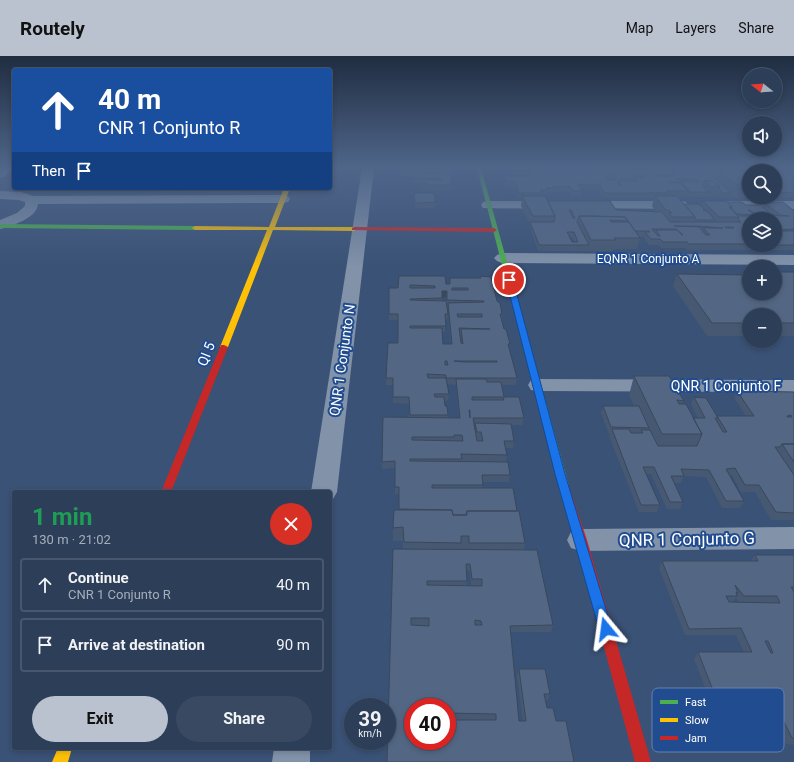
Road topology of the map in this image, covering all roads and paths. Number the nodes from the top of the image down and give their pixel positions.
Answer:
1 (31, 200) edge
2 (282, 201) edge
3 (363, 201) edge
4 (487, 201) edge
5 (488, 205) junction
6 (794, 205) edge
7 (0, 225) edge
8 (272, 228) junction
9 (359, 229) junction
10 (494, 230) junction
11 (502, 258) junction
12 (794, 260) edge
13 (538, 385) junction
14 (794, 386) edge
15 (167, 490) edge
16 (324, 490) edge
17 (794, 538) edge
18 (581, 540) junction
19 (64, 750) edge
20 (292, 750) edge
21 (60, 762) edge
22 (291, 762) edge
23 (643, 762) edge

1 - 7 street
2 - 8 street, QI 5
3 - 9 street, QNR 1 Conjunto N
4 - 5 street
5 - 6 street
5 - 10 street
7 - 8 street
8 - 9 street
8 - 15 street, QI 5
9 - 10 street
9 - 16 street, QNR 1 Conjunto N
10 - 11 street
11 - 12 street, EQNR 1 Conjunto A
11 - 13 street
13 - 14 street, QNR 1 Conjunto F
13 - 18 street
17 - 18 street, QNR 1 Conjunto G
18 - 23 street
19 - 21 street
20 - 22 street

